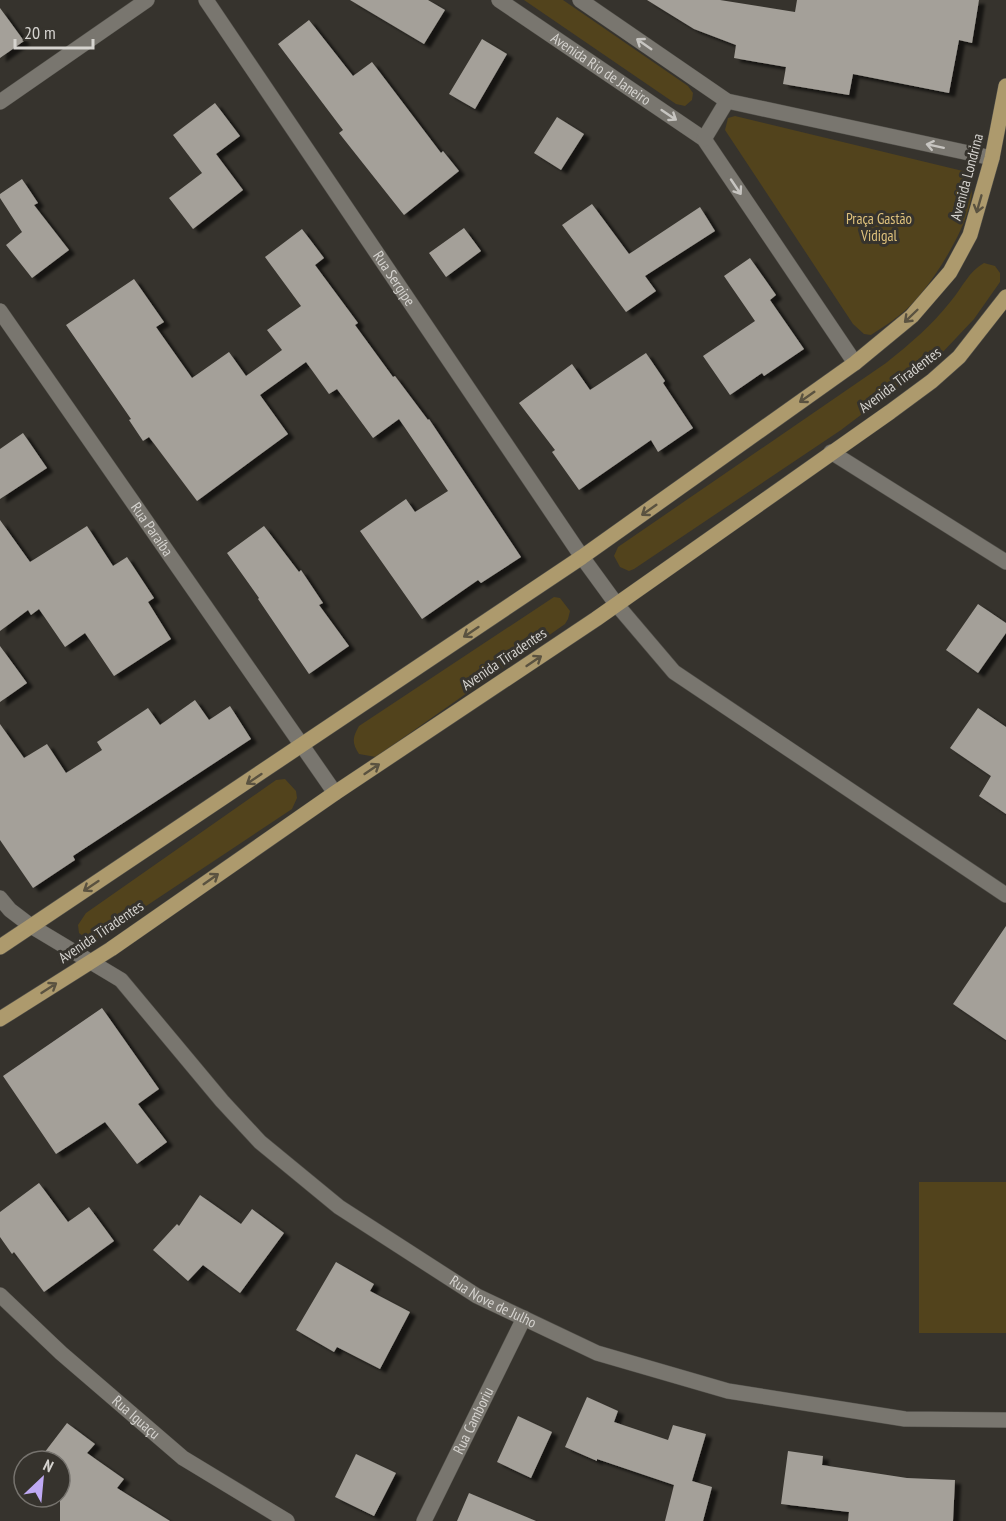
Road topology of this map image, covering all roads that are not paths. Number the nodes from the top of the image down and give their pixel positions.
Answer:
1 (147, 0) edge
2 (207, 0) edge
3 (499, 0) edge
4 (580, 0) edge
5 (1006, 86) edge
6 (727, 101) junction
7 (0, 102) edge
8 (704, 139) junction
9 (999, 160) edge
10 (1005, 299) edge
11 (0, 311) edge
12 (855, 363) junction
13 (831, 452) junction
14 (582, 557) junction
15 (1006, 562) edge
16 (617, 605) junction
17 (302, 746) junction
18 (335, 793) junction
19 (1006, 895) edge
20 (0, 898) edge
21 (31, 926) junction
22 (0, 947) edge
23 (92, 960) junction
24 (0, 1019) edge
25 (0, 1295) edge
26 (524, 1318) junction
27 (1006, 1420) edge
28 (287, 1521) edge
29 (424, 1521) edge

1 - 7 street
2 - 14 street, Rua Sergipe
3 -> 8 street, Avenida Rio de Janeiro
6 -> 4 street
5 - 9 main road, Avenida Londrina
6 - 8 street
9 -> 6 street
8 -> 12 street
9 -> 12 main road, Avenida Londrina
10 - 13 main road, Avenida Tiradentes
11 - 17 street, Rua Paraíba
12 -> 14 main road
13 - 15 street
13 - 16 main road, Avenida Tiradentes
14 - 16 street, Rua Sergipe
14 -> 17 main road
18 -> 16 main road, Avenida Tiradentes
16 - 19 street, Rua Sergipe
17 - 18 street, Rua Paraíba
17 -> 21 main road
23 -> 18 main road, Avenida Tiradentes
20 - 21 street, Rua Nove de Julho
21 - 22 main road
21 - 23 street, Rua Nove de Julho
24 -> 23 main road, Avenida Tiradentes
23 - 26 street, Rua Nove de Julho
25 - 28 street, Rua Iguaçu
26 - 27 street, Rua Nove de Julho
26 - 29 street, Rua Camboriu

